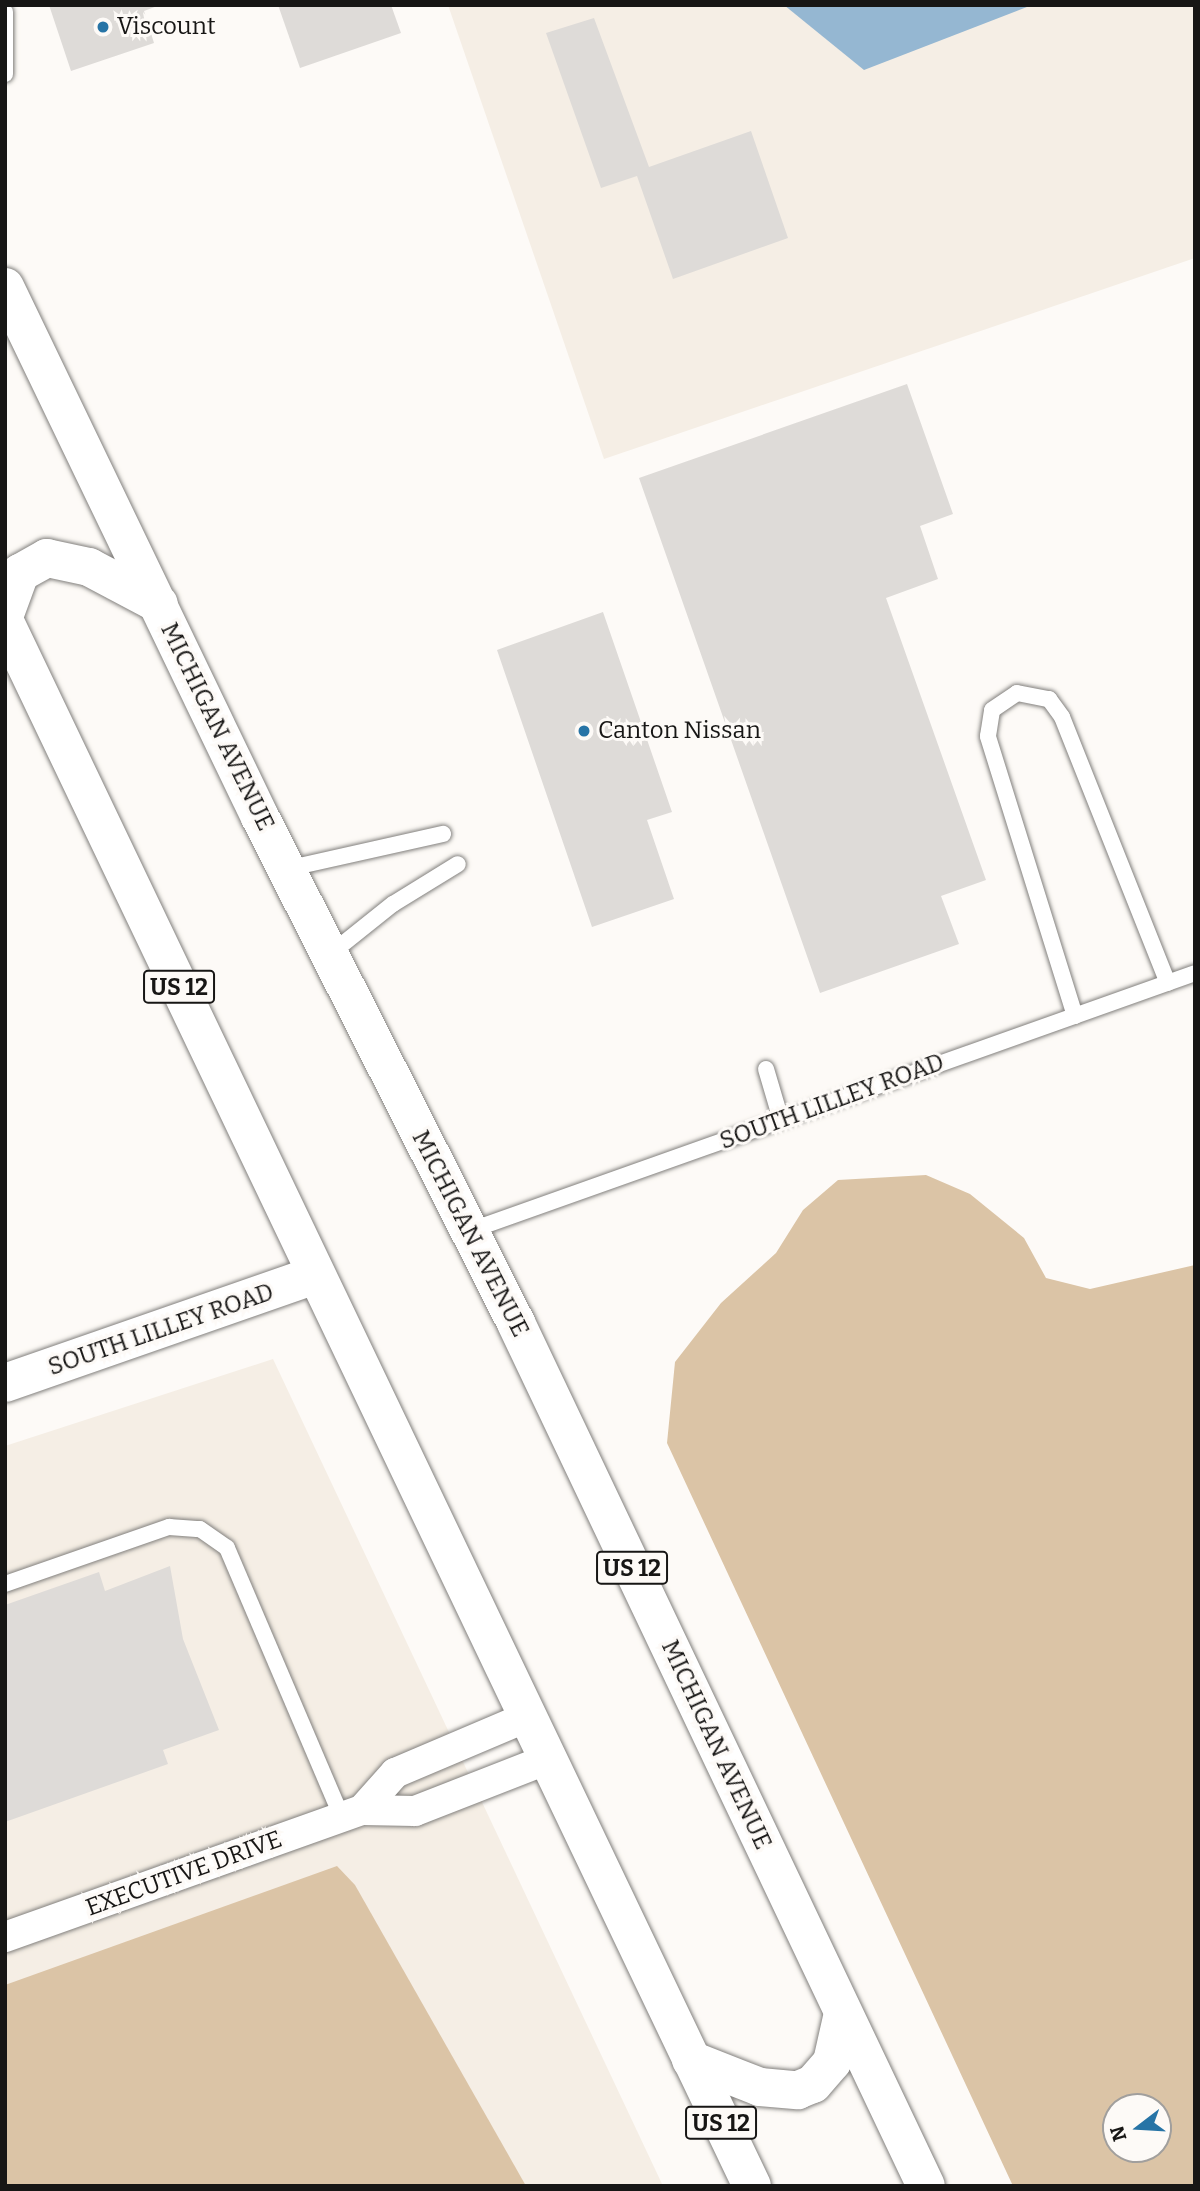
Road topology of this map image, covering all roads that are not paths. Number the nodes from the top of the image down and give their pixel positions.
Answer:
1 (5, 12) edge
2 (5, 74) edge
3 (5, 287) edge
4 (159, 604) junction
5 (5, 614) edge
6 (5, 622) edge
7 (443, 834) dead end
8 (457, 864) dead end
9 (286, 869) junction
10 (330, 955) junction
11 (1195, 973) edge
12 (1168, 983) junction
13 (1075, 1016) junction
14 (766, 1069) dead end
15 (781, 1120) junction
16 (469, 1231) junction
17 (315, 1275) junction
18 (5, 1383) edge
19 (5, 1584) edge
20 (527, 1717) junction
21 (546, 1760) junction
22 (352, 1814) junction
23 (5, 1937) edge
24 (843, 2014) junction
25 (691, 2060) junction
26 (752, 2186) edge
27 (926, 2186) edge

1 - 2 lane
3 - 4 main road, MICHIGAN AVENUE / US 12
4 - 5 main road
4 - 9 main road, MICHIGAN AVENUE / US 12
6 - 17 main road, US 12
7 - 9 lane
8 - 10 lane
9 - 10 main road, MICHIGAN AVENUE / US 12
10 - 16 main road, MICHIGAN AVENUE / US 12
11 - 12 lane, SOUTH LILLEY ROAD
12 - 13 lane, SOUTH LILLEY ROAD
12 - 13 lane
13 - 15 lane, SOUTH LILLEY ROAD
14 - 15 lane
15 - 16 lane, SOUTH LILLEY ROAD
16 - 24 main road, MICHIGAN AVENUE / US 12
17 - 18 main road, SOUTH LILLEY ROAD
17 - 20 main road, US 12
19 - 22 lane
20 - 21 main road, US 12
20 - 22 street, EXECUTIVE DRIVE
21 - 22 street, EXECUTIVE DRIVE
21 - 25 main road, US 12
22 - 23 street, EXECUTIVE DRIVE
24 - 25 main road
24 - 27 main road, MICHIGAN AVENUE / US 12
25 - 26 main road, US 12

